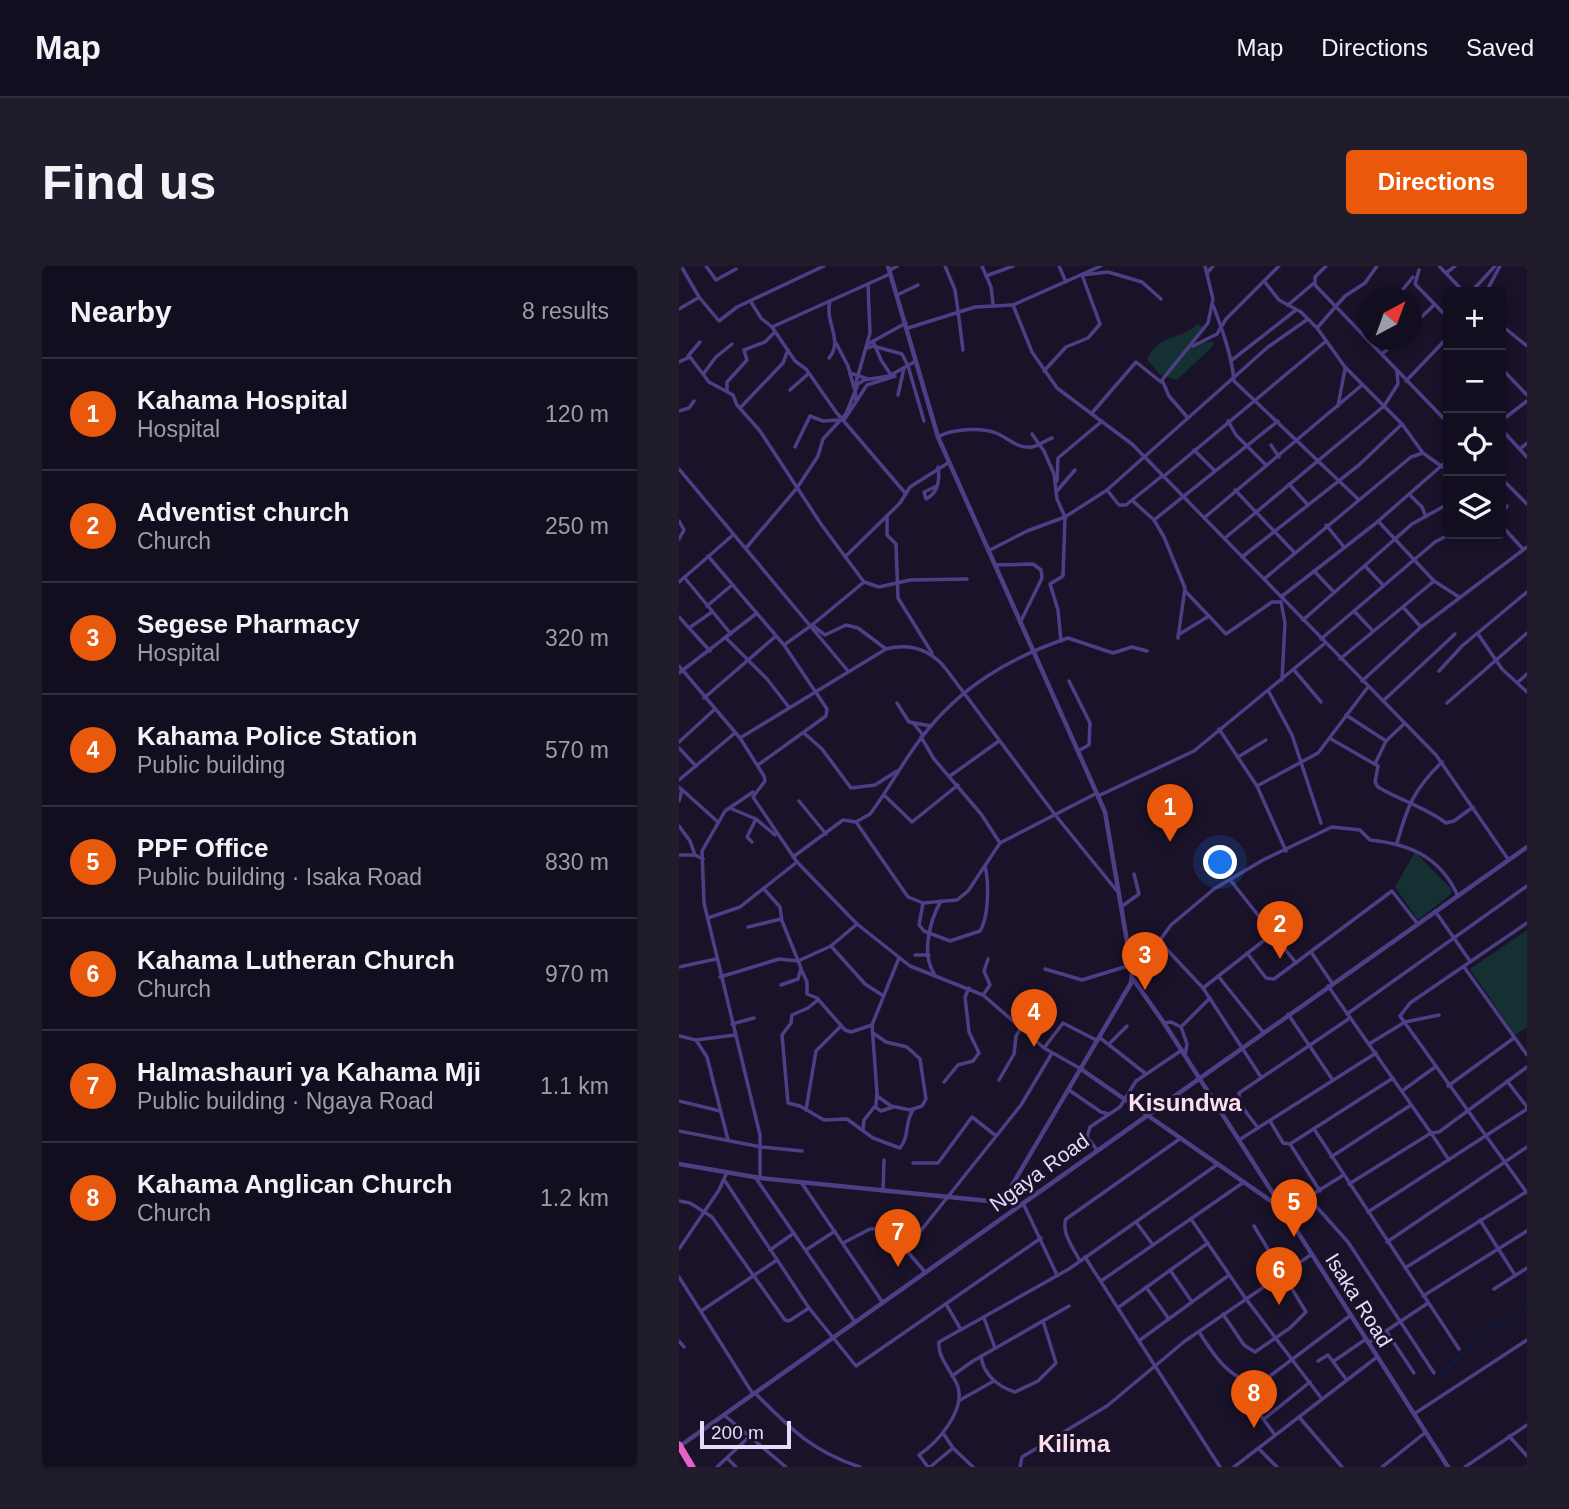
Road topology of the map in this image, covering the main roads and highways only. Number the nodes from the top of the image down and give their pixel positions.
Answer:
1 (679, 1446) edge
2 (692, 1467) edge

1 - 2 highway

